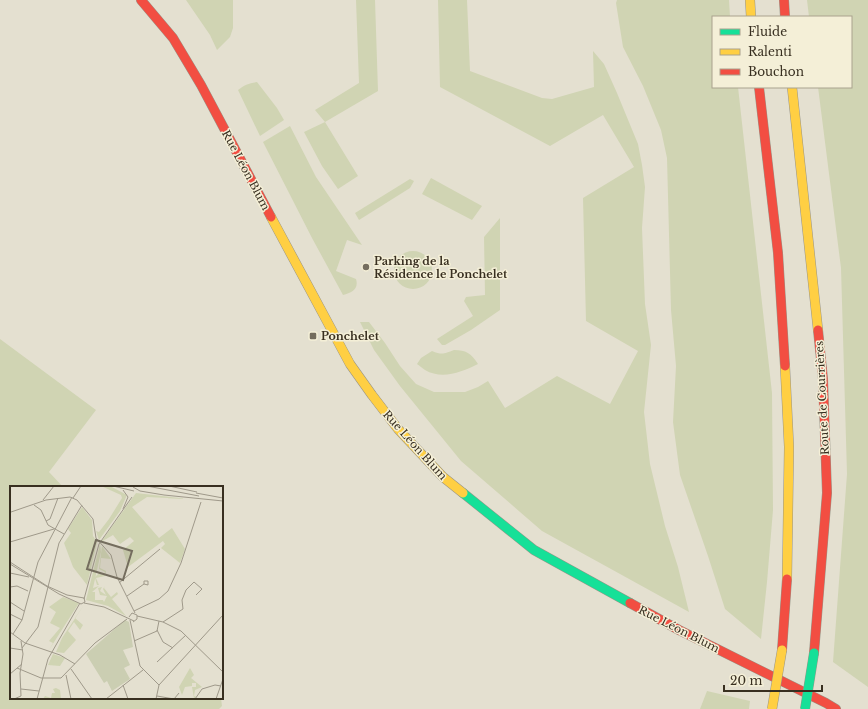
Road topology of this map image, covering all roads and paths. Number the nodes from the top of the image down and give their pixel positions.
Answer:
1 (141, 0) edge
2 (750, 0) edge
3 (784, 0) edge
4 (752, 16) edge
5 (785, 16) edge
6 (759, 88) edge
7 (792, 88) edge
8 (772, 709) edge
9 (805, 709) edge
10 (836, 709) edge

1 - 10 main road, Rue Léon Blum
2 - 4 main road
3 - 5 main road
6 - 8 main road, bridge
7 - 9 main road, Route de Courrières, bridge

